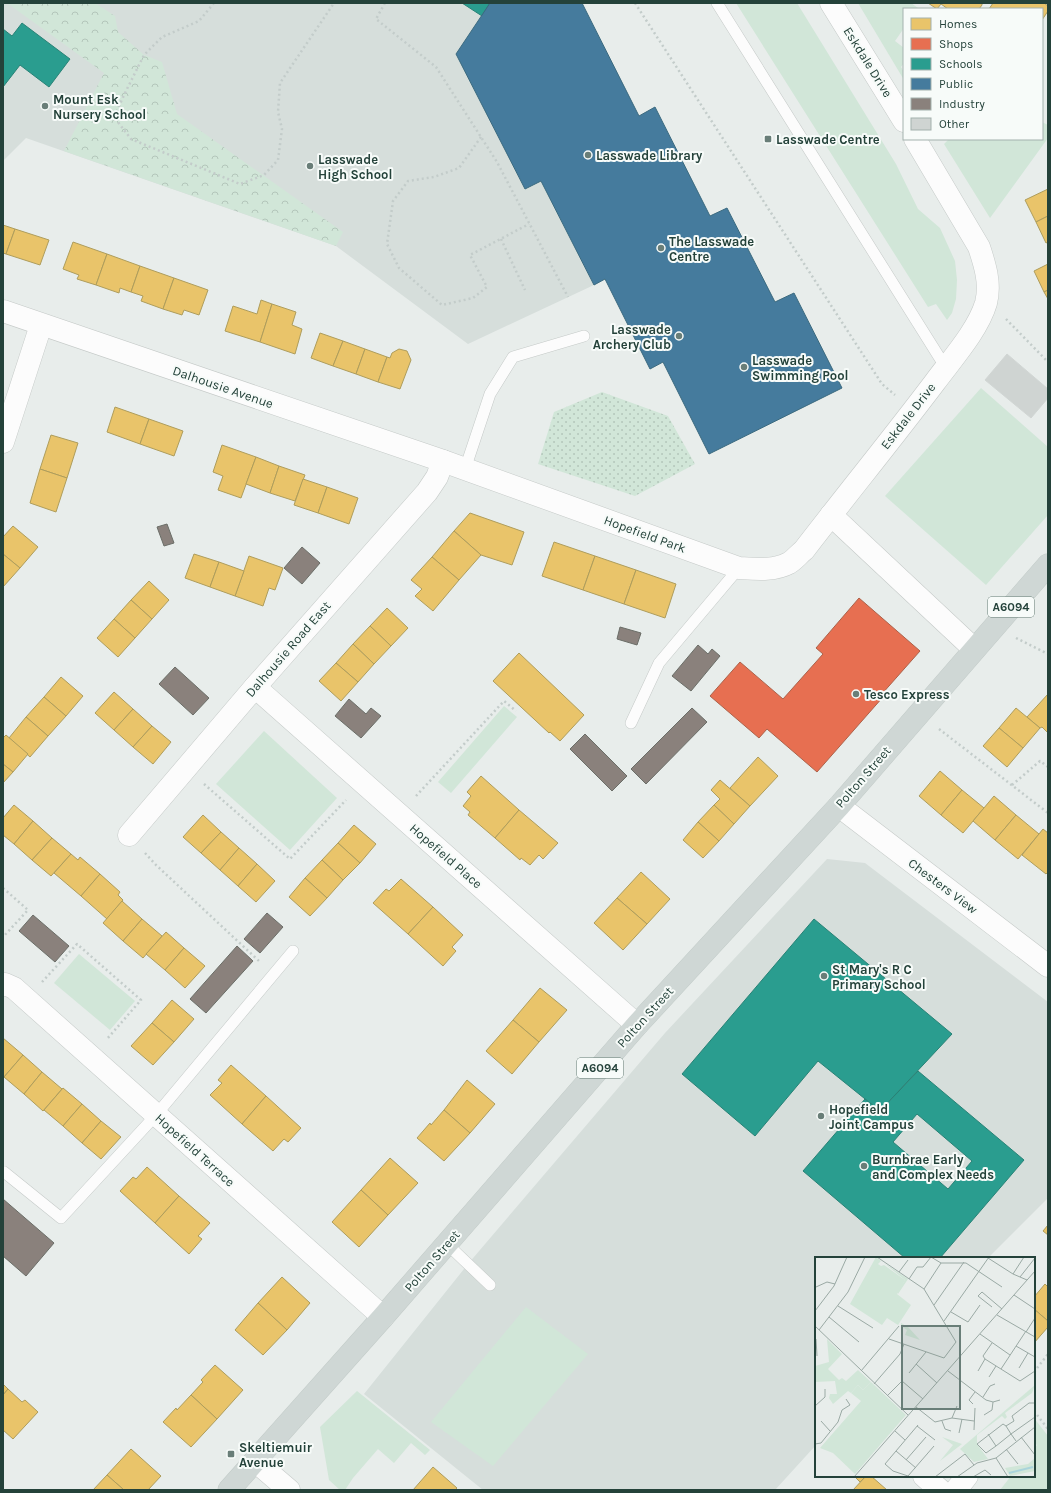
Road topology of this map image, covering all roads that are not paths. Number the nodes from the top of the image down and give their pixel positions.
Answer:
1 (717, 3) edge
2 (831, 3) edge
3 (903, 119) edge
4 (916, 140) edge
5 (3, 311) edge
6 (41, 325) junction
7 (584, 336) dead end
8 (946, 368) junction
9 (3, 442) edge
10 (443, 461) junction
11 (465, 469) junction
12 (831, 515) junction
13 (1048, 565) edge
14 (739, 568) junction
15 (974, 649) junction
16 (255, 687) junction
17 (631, 724) dead end
18 (839, 806) junction
19 (129, 835) road end
20 (293, 951) dead end
21 (1048, 966) edge
22 (4, 985) edge
23 (638, 1024) junction
24 (156, 1115) junction
25 (3, 1174) edge
26 (447, 1244) junction
27 (490, 1285) dead end
28 (383, 1317) junction
29 (255, 1461) junction
30 (925, 1477) edge
31 (966, 1477) edge
32 (229, 1490) edge
33 (289, 1490) edge
34 (940, 1490) edge
35 (956, 1490) edge

1 - 8 lane
2 - 3 street, Eskdale Drive
4 - 8 street, Eskdale Drive
5 - 6 street, Dalhousie Avenue
6 - 9 street
6 - 10 street, Dalhousie Avenue
7 - 11 lane
8 - 12 street, Eskdale Drive
10 - 11 street, Hopefield Park
10 - 16 street, Dalhousie Road East
11 - 14 street, Hopefield Park
12 - 14 street, Hopefield Park
12 - 15 street
13 - 15 main road, Polton Street / A6094
14 - 17 lane
15 - 18 main road, Polton Street / A6094
16 - 19 street, Dalhousie Road East
16 - 23 street, Hopefield Place
18 - 21 street, Chesters View
18 - 23 main road, Polton Street / A6094
20 - 24 lane
22 - 24 street, Hopefield Terrace
23 - 26 main road, Polton Street / A6094
24 - 25 lane
24 - 28 street, Hopefield Terrace
26 - 27 lane
26 - 28 main road, Polton Street / A6094
28 - 29 main road, Polton Street / A6094
29 - 32 main road, Polton Street / A6094
29 - 33 street
30 - 34 street
31 - 35 street

